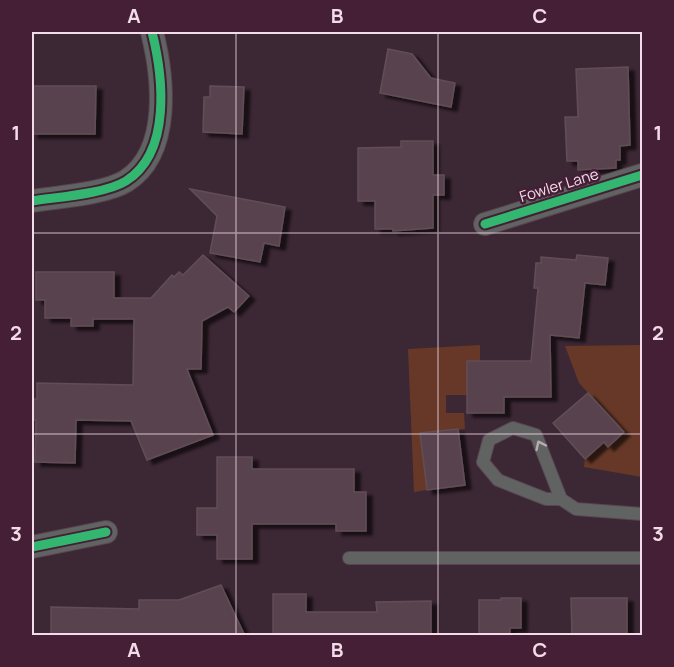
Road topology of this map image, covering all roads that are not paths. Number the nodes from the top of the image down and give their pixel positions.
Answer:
1 (152, 32) edge
2 (642, 175) edge
3 (32, 201) edge
4 (484, 224) dead end
5 (561, 499) junction
6 (642, 514) edge
7 (106, 532) dead end
8 (32, 547) edge
9 (349, 558) dead end
10 (642, 558) edge

1 - 3 street
2 - 4 street, Fowler Lane
5 -> 5 lane
5 - 6 lane
7 - 8 street
9 - 10 lane

